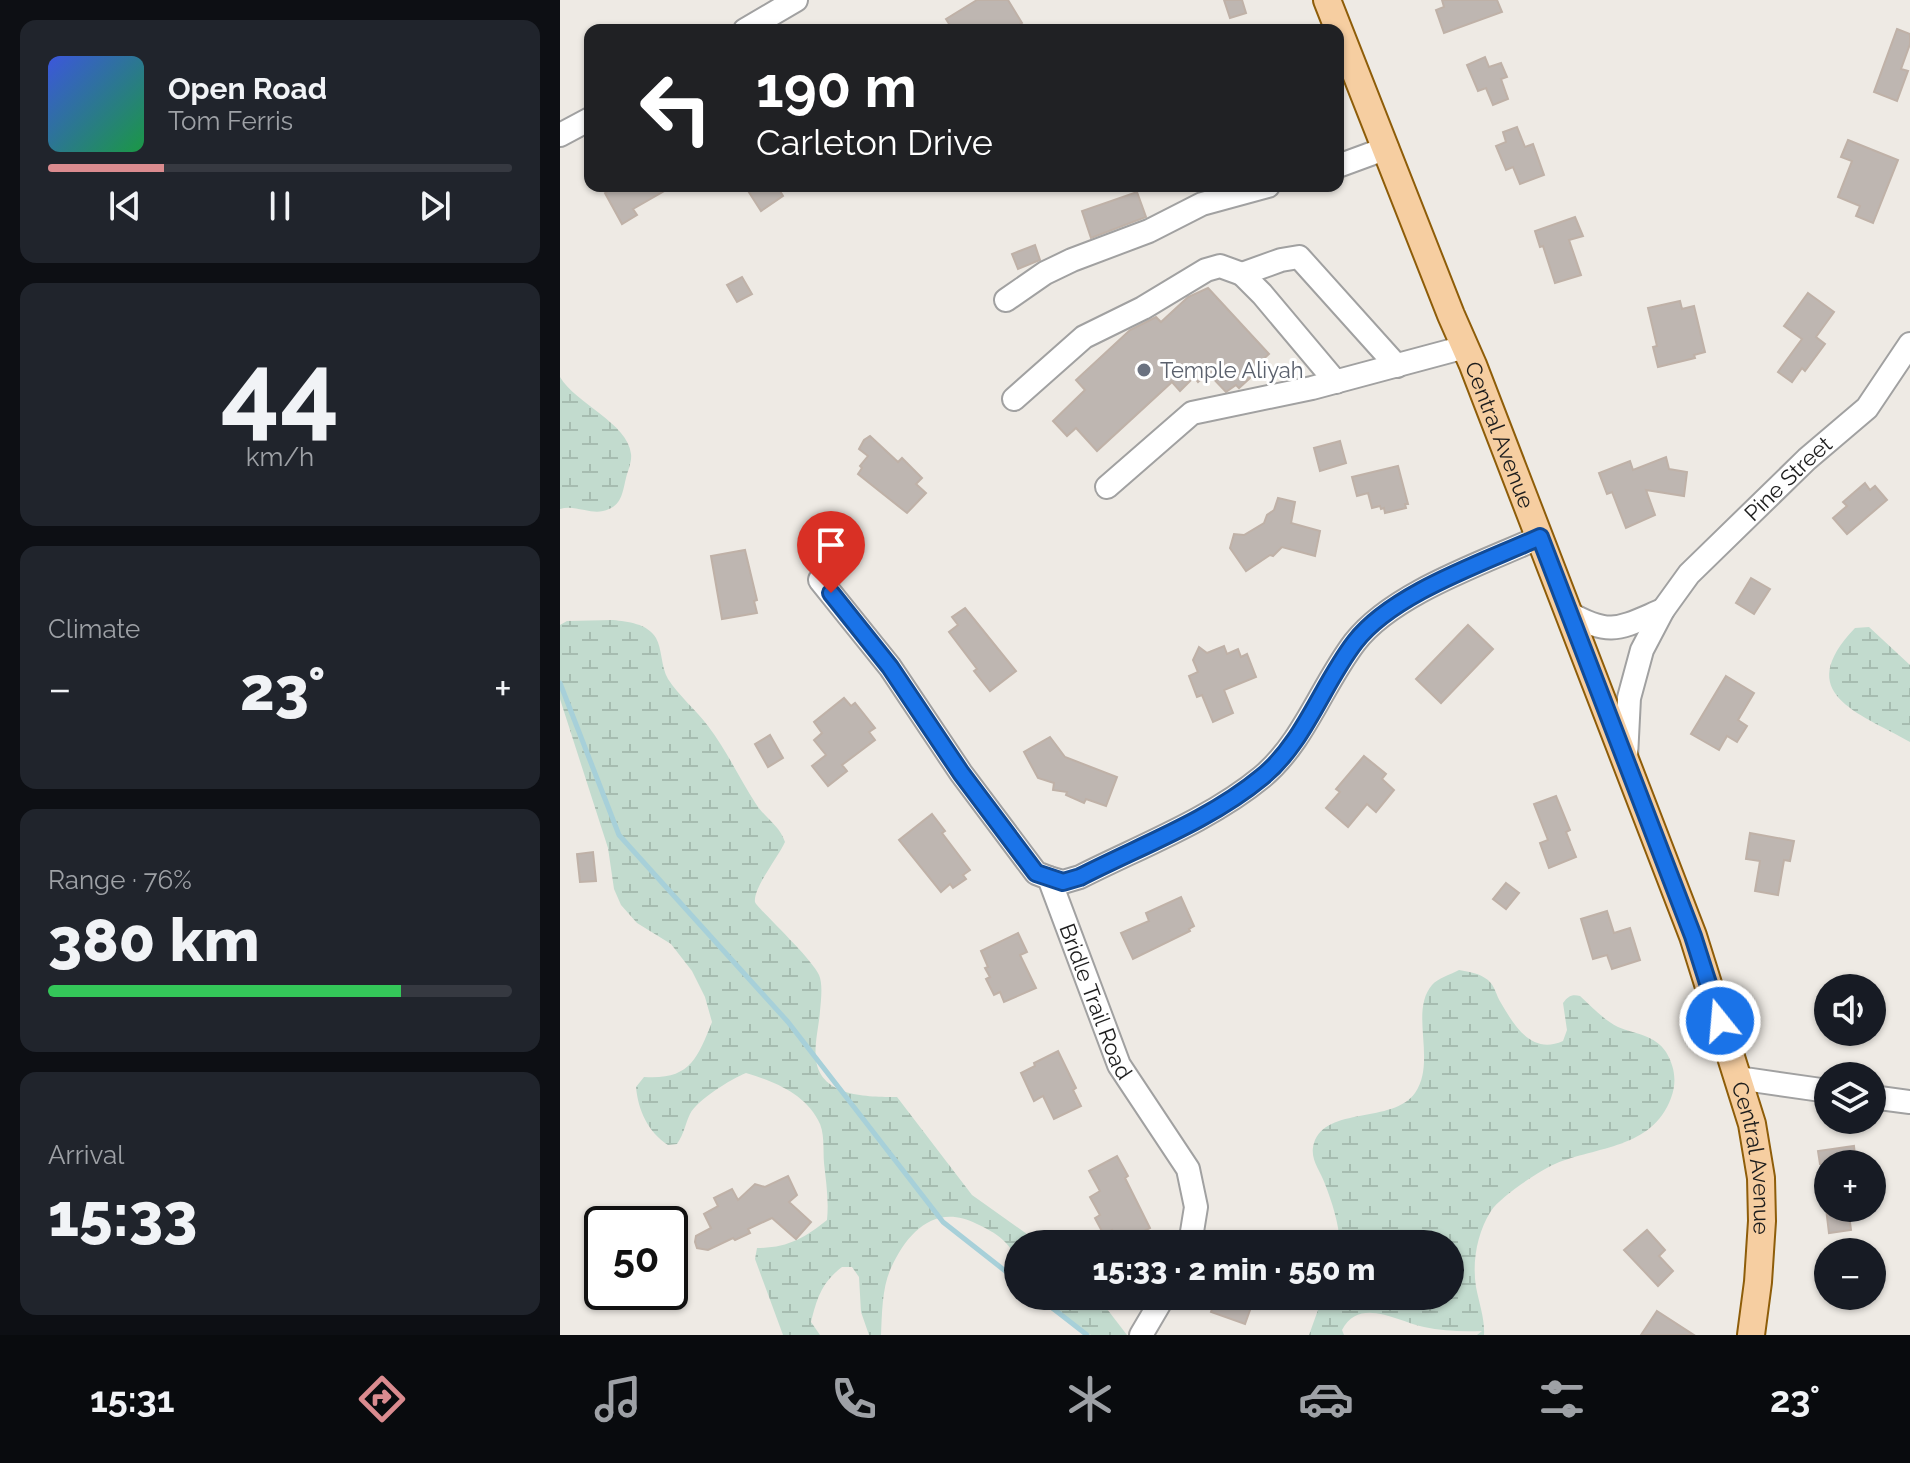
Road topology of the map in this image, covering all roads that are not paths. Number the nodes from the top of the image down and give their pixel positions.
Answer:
1 (796, 0) edge
2 (1327, 0) edge
3 (755, 24) edge
4 (1337, 24) edge
5 (1344, 42) edge
6 (584, 122) edge
7 (560, 135) edge
8 (1387, 148) junction
9 (1344, 164) edge
10 (1246, 192) edge
11 (1242, 274) junction
12 (1006, 300) dead end
13 (1910, 344) edge
14 (1465, 347) junction
15 (1397, 366) junction
16 (1336, 382) junction
17 (1014, 399) dead end
18 (1107, 487) dead end
19 (1540, 537) junction
20 (820, 580) dead end
21 (1663, 610) junction
22 (1569, 613) junction
23 (1626, 758) junction
24 (1049, 878) junction
25 (1738, 1078) junction
26 (1814, 1089) edge
27 (1886, 1099) edge
28 (1910, 1102) edge
29 (1192, 1230) edge
30 (1156, 1310) edge
31 (1141, 1335) edge
32 (1751, 1335) edge

1 - 3 street
2 - 4 main road, Central Avenue
5 - 8 main road, Central Avenue
6 - 7 street
8 - 9 street
8 - 14 main road, Central Avenue
10 - 12 street
11 - 15 street
11 - 16 street
11 - 17 street
13 - 21 street, Pine Street
14 - 15 street
14 - 19 main road, Central Avenue
15 - 16 street
16 - 18 street
19 - 22 main road, Central Avenue
19 - 24 street
20 - 24 street, Bridle Trail Road
21 - 22 street
21 - 23 street, Pine Street
22 - 23 main road, Central Avenue
23 - 25 main road, Central Avenue
24 - 29 street, Bridle Trail Road
25 - 26 street
25 - 32 main road, Central Avenue
27 - 28 street
30 - 31 street

